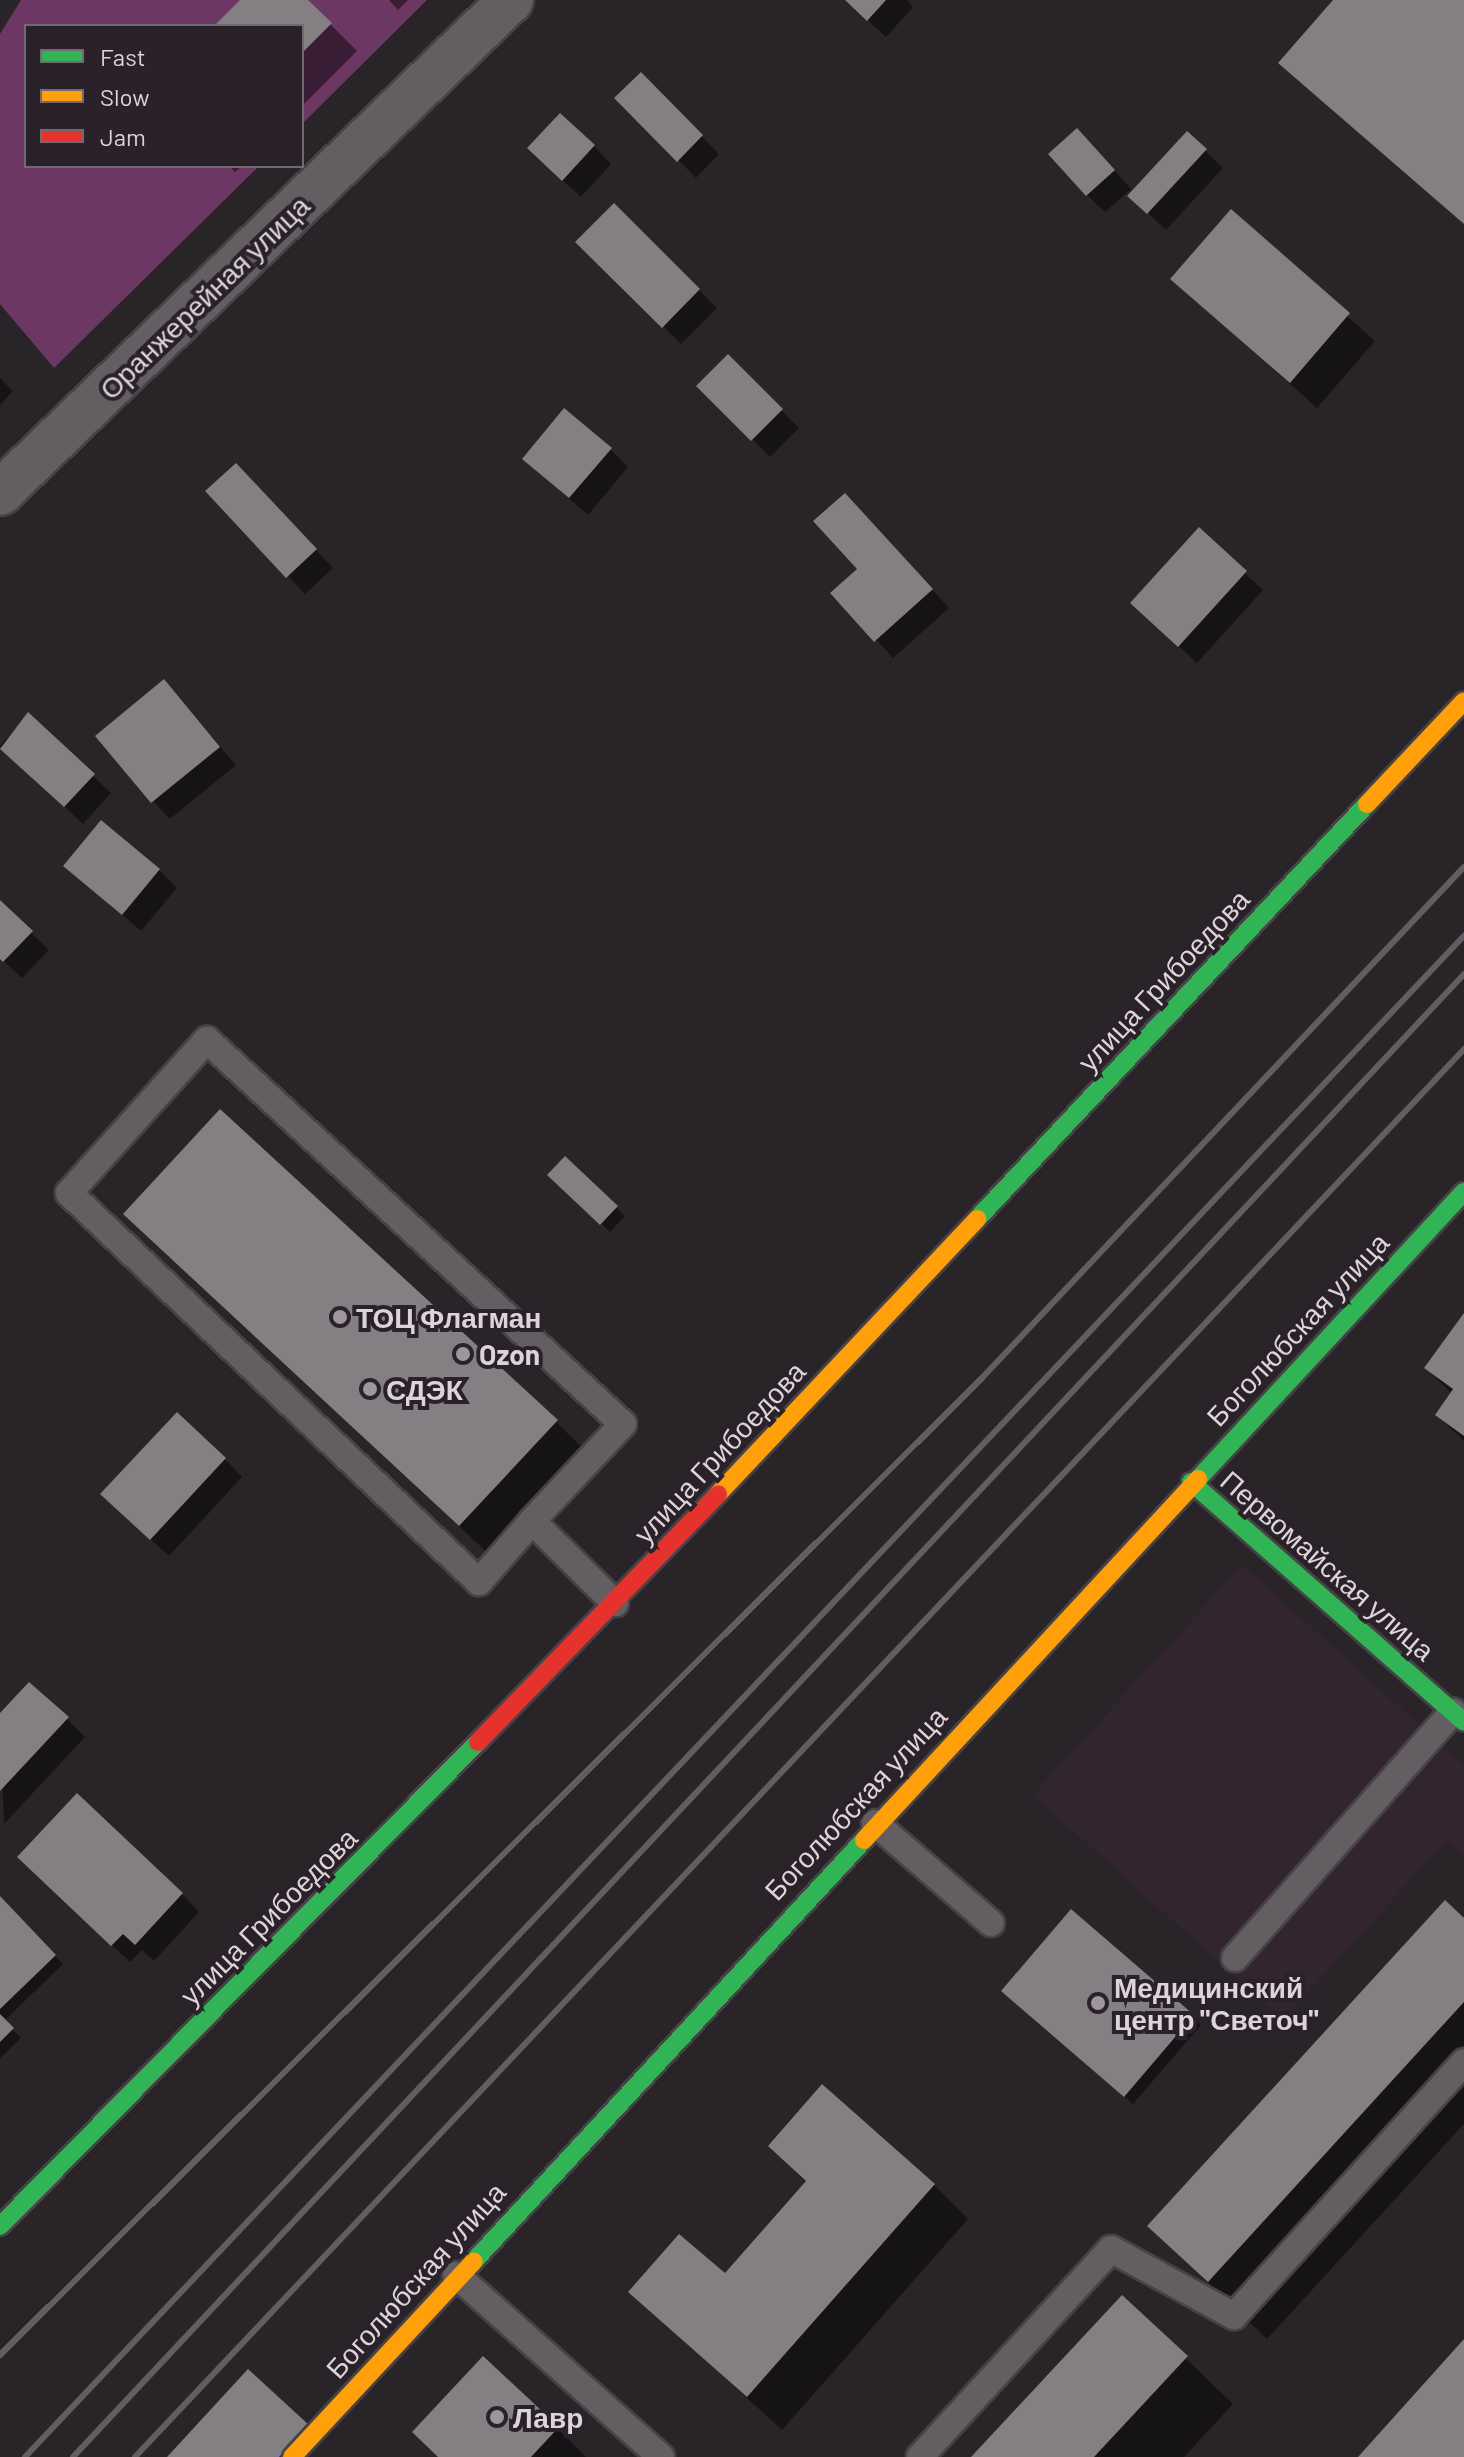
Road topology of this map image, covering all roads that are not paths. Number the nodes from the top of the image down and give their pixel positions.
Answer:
1 (511, 0) edge
2 (0, 493) edge
3 (1464, 701) edge
4 (1464, 1192) edge
5 (1191, 1482) junction
6 (532, 1521) junction
7 (615, 1603) junction
8 (1458, 1717) edge
9 (875, 1823) junction
10 (991, 1923) dead end
11 (1235, 1958) dead end
12 (1464, 2062) edge
13 (0, 2226) edge
14 (456, 2275) junction
15 (655, 2455) edge
16 (292, 2457) edge
17 (920, 2457) edge

1 - 2 street, Оранжерейная улица
3 - 7 street, улица Грибоедова
4 - 5 street, Боголюбская улица
5 - 8 street, Первомайская улица
5 - 9 street, Боголюбская улица
6 - 6 lane
6 - 7 lane
7 - 13 street, улица Грибоедова
8 - 11 lane
9 - 10 lane
9 - 14 street, Боголюбская улица
12 - 17 lane
14 - 15 lane
14 - 16 street, Боголюбская улица

